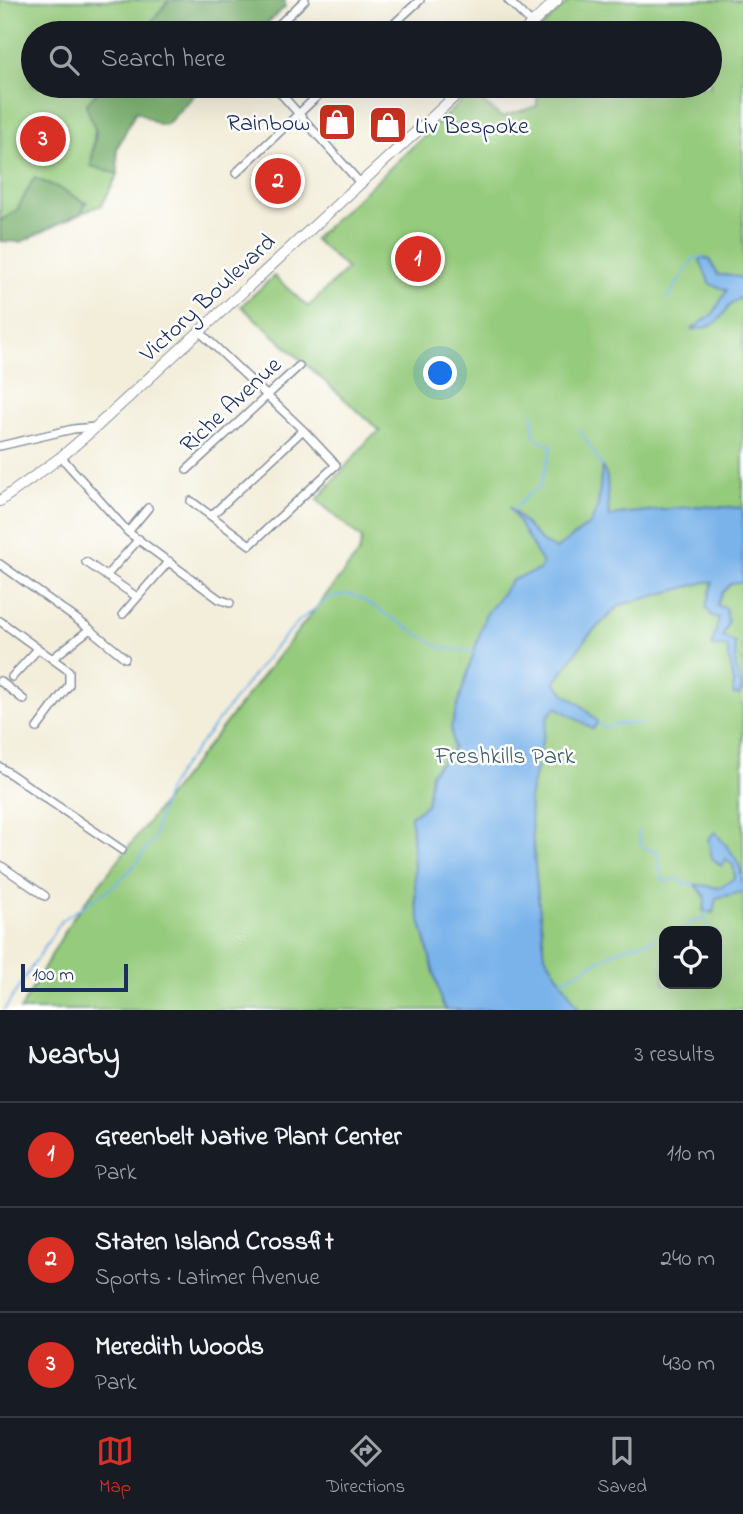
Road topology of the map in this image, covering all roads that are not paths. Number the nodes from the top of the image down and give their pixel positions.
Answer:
1 (305, 0) edge
2 (420, 0) edge
3 (508, 0) edge
4 (558, 0) edge
5 (283, 21) edge
6 (397, 21) edge
7 (529, 21) edge
8 (535, 21) edge
9 (285, 98) edge
10 (315, 98) edge
11 (453, 98) edge
12 (299, 113) junction
13 (236, 173) dead end
14 (361, 184) junction
15 (200, 332) junction
16 (299, 366) dead end
17 (266, 395) junction
18 (96, 427) junction
19 (303, 430) junction
20 (0, 446) edge
21 (61, 457) junction
22 (187, 470) dead end
23 (191, 500) dead end
24 (0, 502) edge
25 (148, 508) dead end
26 (212, 515) junction
27 (128, 532) junction
28 (139, 539) junction
29 (169, 561) junction
30 (86, 562) dead end
31 (0, 564) edge
32 (106, 576) junction
33 (137, 597) junction
34 (230, 603) dead end
35 (123, 614) dead end
36 (0, 621) edge
37 (90, 629) junction
38 (38, 649) junction
39 (53, 659) junction
40 (125, 659) dead end
41 (12, 677) junction
42 (0, 682) edge
43 (10, 690) junction
44 (24, 700) dead end
45 (37, 728) dead end
46 (0, 767) edge
47 (122, 850) dead end
48 (0, 865) edge
49 (45, 896) dead end

1 - 5 street
2 - 6 street
3 - 7 street
4 - 8 main road
9 - 12 street
10 - 12 street
11 - 14 main road, Victory Boulevard
12 - 13 street
12 - 14 street
14 - 15 main road, Victory Boulevard
15 - 17 street
15 - 18 main road, Victory Boulevard
16 - 17 street, Riche Avenue
17 - 19 street
17 - 22 street, Riche Avenue
18 - 20 street
18 - 21 main road, Victory Boulevard
19 - 26 street
19 - 26 street
21 - 24 main road, Victory Boulevard
21 - 27 street
23 - 26 street
25 - 27 street
27 - 28 street
28 - 29 street
28 - 32 street
29 - 33 street
29 - 34 street
30 - 32 street
31 - 37 street
32 - 33 street
33 - 35 street
36 - 38 street
37 - 39 street
37 - 40 street
38 - 39 street
38 - 41 street
39 - 45 street
41 - 42 street
41 - 43 street
42 - 43 street
43 - 44 street
46 - 47 street
48 - 49 street

